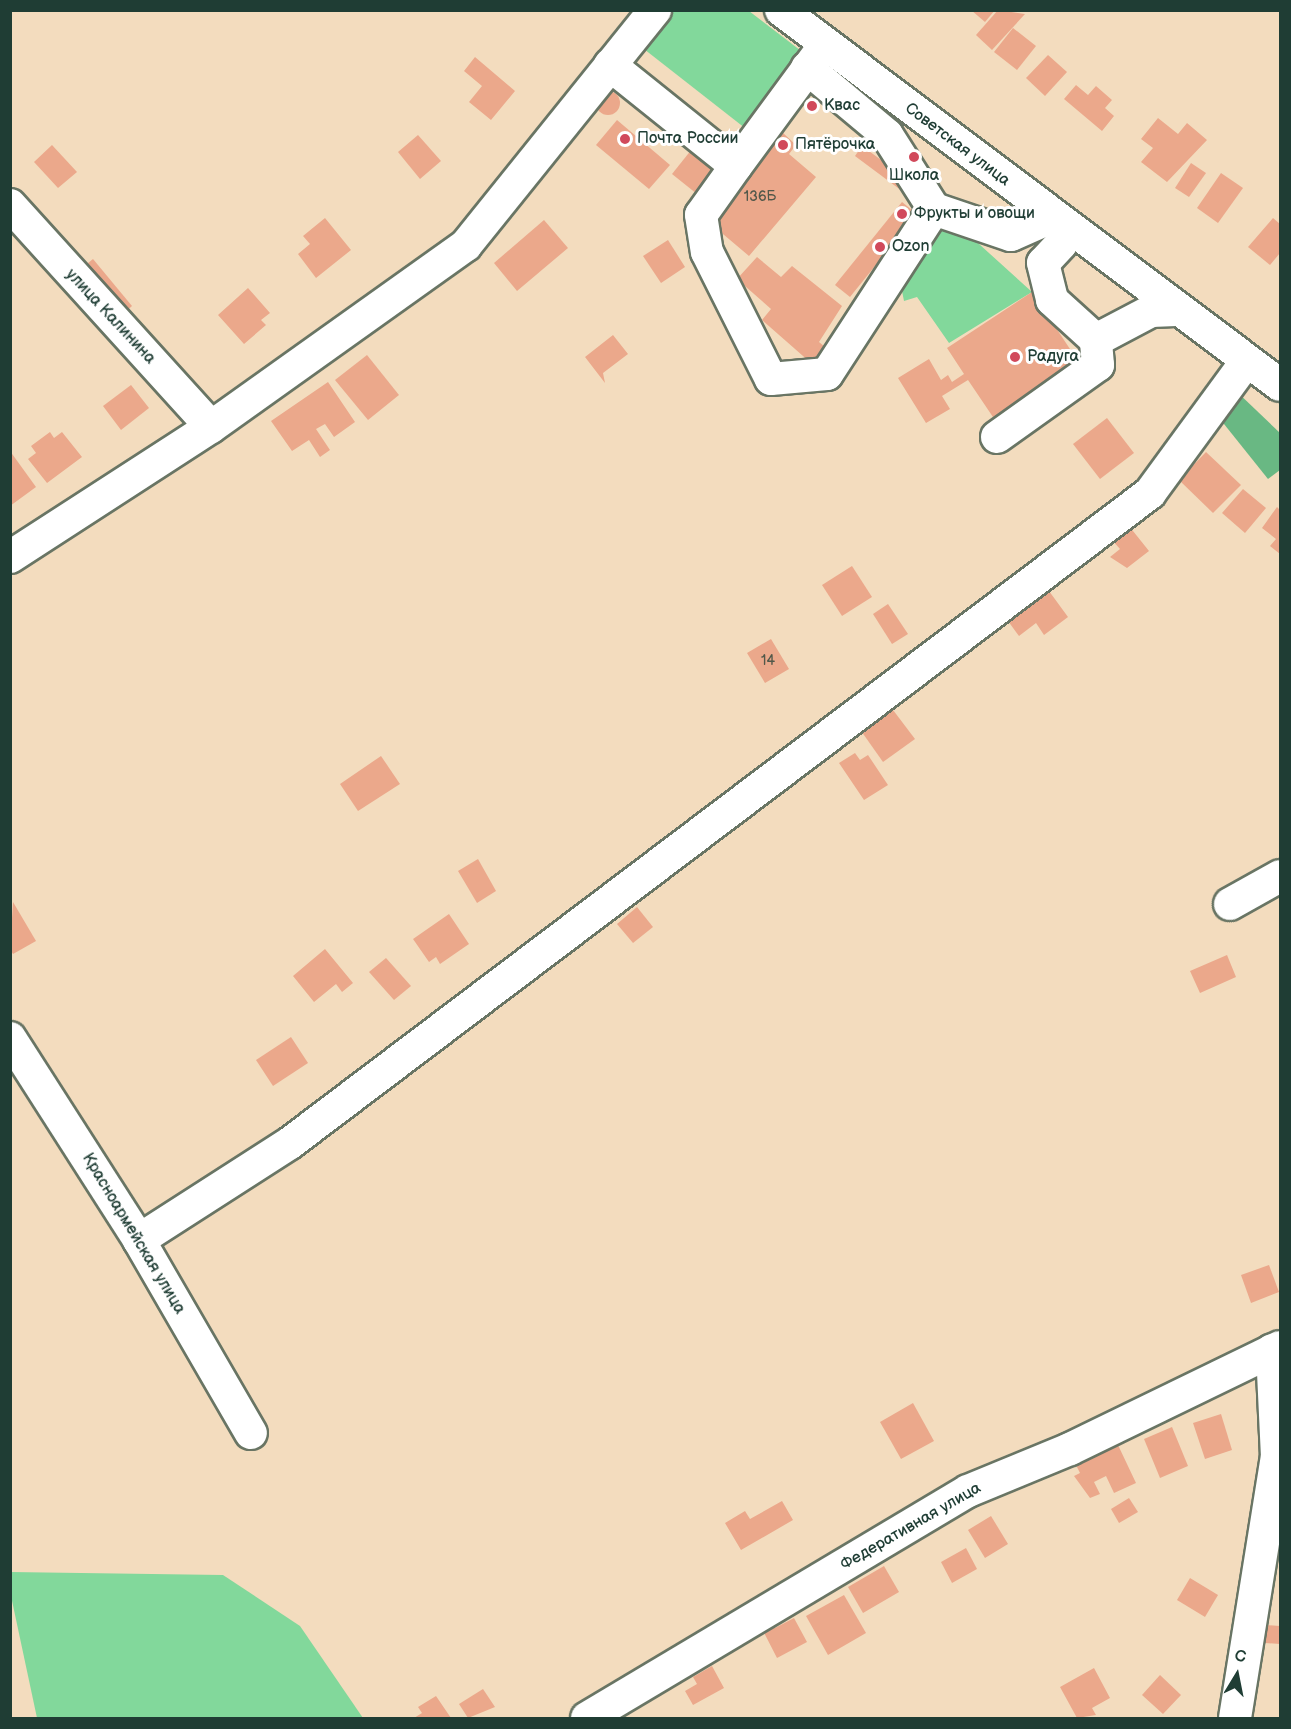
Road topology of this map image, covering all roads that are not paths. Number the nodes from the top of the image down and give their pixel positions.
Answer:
1 (781, 10) edge
2 (649, 13) edge
3 (816, 56) junction
4 (610, 65) junction
5 (736, 166) junction
6 (10, 205) edge
7 (934, 209) junction
8 (1059, 223) junction
9 (1176, 310) junction
10 (1096, 340) junction
11 (1246, 362) junction
12 (1281, 385) edge
13 (211, 427) junction
14 (997, 436) dead end
15 (10, 557) edge
16 (1281, 876) edge
17 (1230, 904) dead end
18 (10, 1038) edge
19 (140, 1240) junction
20 (1276, 1349) edge
21 (251, 1432) dead end
22 (587, 1719) edge
23 (1235, 1719) edge

1 - 3 street, Советская улица
2 - 4 street
3 - 5 street
3 - 7 street
3 - 8 street, Советская улица
4 - 5 street
4 - 13 street
5 - 7 street
6 - 13 street, улица Калинина
7 - 8 street
8 - 9 street, Советская улица
8 - 10 street
9 - 10 street
9 - 11 street, Советская улица
10 - 14 street
11 - 12 street, Советская улица
11 - 19 street
13 - 15 street
16 - 17 street
18 - 19 street, Красноармейская улица
19 - 21 street, Красноармейская улица
20 - 22 street, Федеративная улица
20 - 23 street

